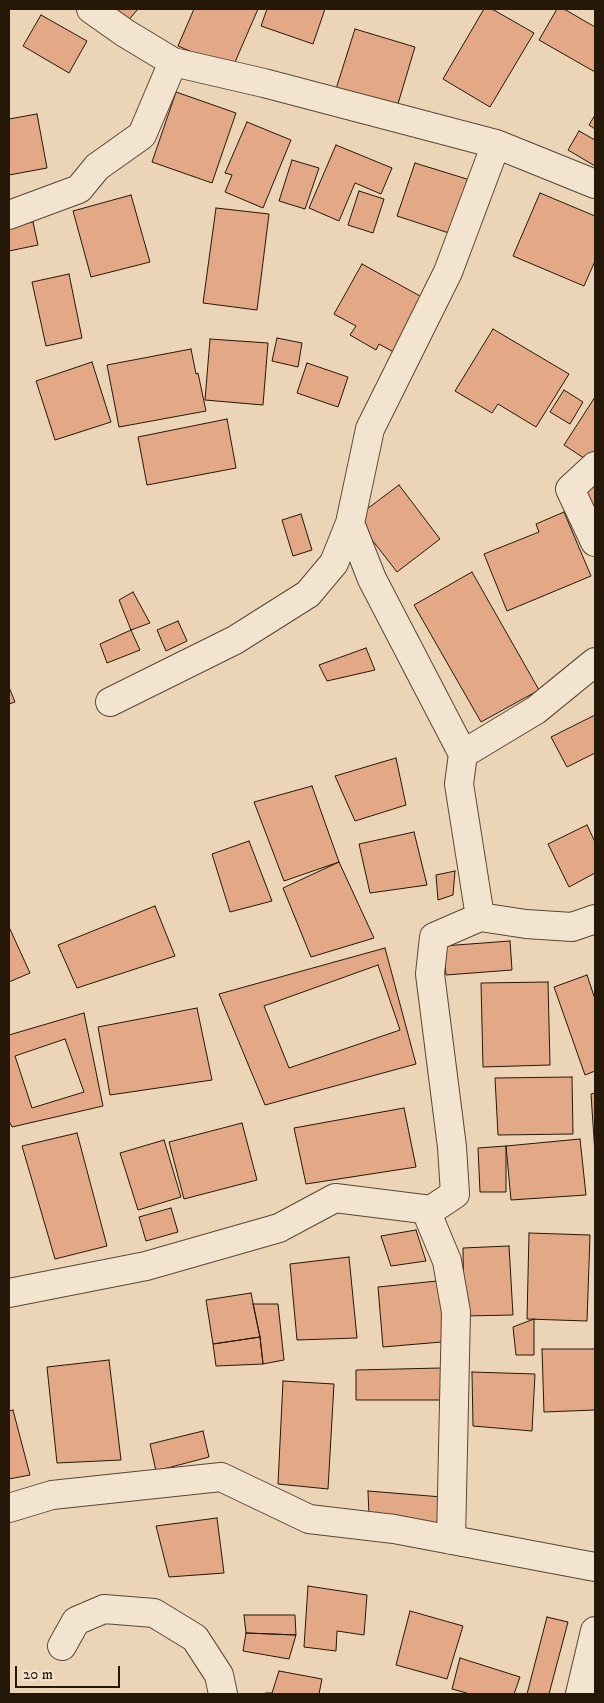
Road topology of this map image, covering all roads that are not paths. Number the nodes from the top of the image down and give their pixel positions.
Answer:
1 (91, 9) edge
2 (173, 62) junction
3 (496, 144) junction
4 (595, 184) edge
5 (9, 215) edge
6 (595, 466) edge
7 (350, 522) junction
8 (595, 542) edge
9 (595, 662) edge
10 (110, 702) dead end
11 (463, 754) junction
12 (480, 917) junction
13 (595, 919) edge
14 (431, 1210) junction
15 (9, 1292) edge
16 (9, 1508) edge
17 (451, 1540) junction
18 (595, 1567) edge
19 (595, 1631) edge
20 (62, 1646) dead end
21 (223, 1694) edge
22 (580, 1694) edge

1 - 2 street
2 - 3 street
2 - 5 street
3 - 4 street
3 - 7 street
6 - 8 street
7 - 10 street
7 - 11 street
9 - 11 street
11 - 12 street
12 - 13 street
12 - 14 street
14 - 15 street
14 - 17 street
16 - 17 street
17 - 18 street
19 - 22 street
20 - 21 street

